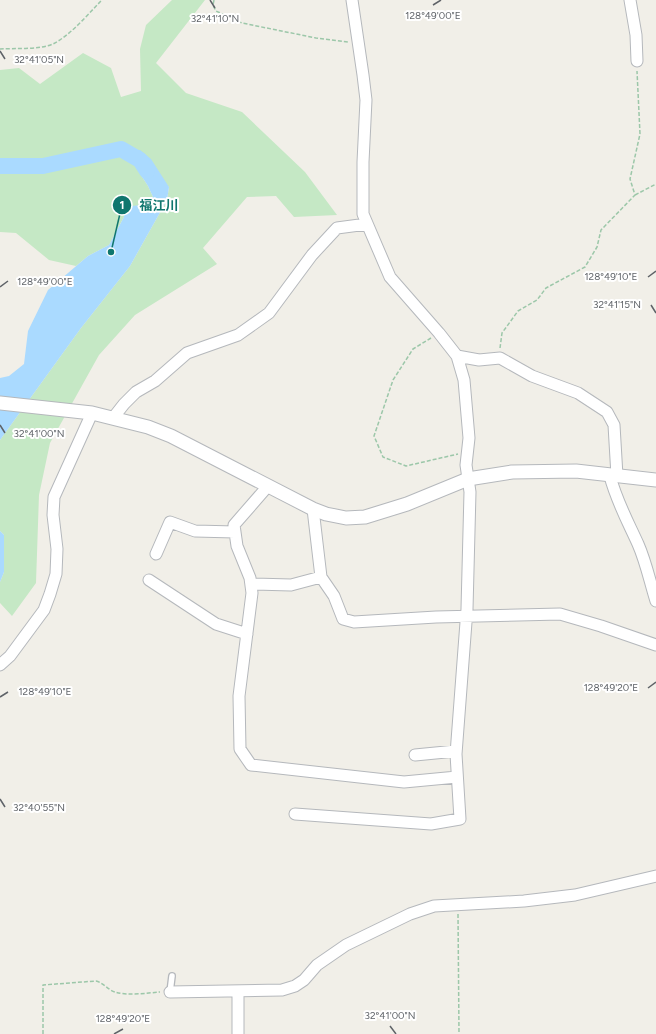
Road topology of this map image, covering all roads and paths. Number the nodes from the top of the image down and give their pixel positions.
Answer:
1 (102, 0) edge
2 (214, 0) edge
3 (352, 0) edge
4 (630, 0) edge
5 (358, 43) junction
6 (0, 49) edge
7 (637, 61) joint
8 (656, 184) edge
9 (635, 195) junction
10 (367, 224) junction
11 (439, 333) junction
12 (457, 356) junction
13 (500, 358) junction
14 (0, 403) edge
15 (92, 413) junction
16 (113, 418) junction
17 (467, 452) junction
18 (613, 476) junction
19 (468, 479) junction
20 (656, 480) edge
21 (268, 486) junction
22 (313, 510) junction
23 (235, 532) junction
24 (156, 554) dead end
25 (321, 577) junction
26 (149, 580) dead end
27 (251, 584) junction
28 (656, 600) edge
29 (466, 616) junction
30 (247, 634) junction
31 (656, 645) edge
32 (0, 665) edge
33 (456, 751) junction
34 (415, 755) dead end
35 (457, 777) junction
36 (295, 814) dead end
37 (656, 876) edge
38 (458, 904) junction
39 (172, 976) dead end
40 (238, 991) junction
41 (170, 992) junction
42 (43, 1034) edge
43 (238, 1034) edge
44 (459, 1034) edge

1 - 6 path
2 - 5 path
3 - 5 street
4 - 7 street
5 - 10 street
7 - 9 path
8 - 9 path
9 - 13 path
10 - 11 street
10 - 16 street
11 - 12 street
11 - 17 path
12 - 13 street
12 - 17 street
13 - 18 street
14 - 15 street
15 - 16 street
15 - 32 street
16 - 21 street
17 - 19 street
18 - 19 street
18 - 20 street
18 - 28 street
19 - 22 street
19 - 29 street
21 - 22 street
21 - 23 street
22 - 25 street
23 - 24 street
23 - 27 street
25 - 27 street
25 - 29 street
26 - 30 street
27 - 30 street
29 - 31 street
29 - 33 street
30 - 35 street
33 - 34 street
33 - 35 street
35 - 36 street
37 - 38 street
38 - 40 street
38 - 44 path
39 - 41 lane
40 - 41 street
40 - 43 street
41 - 42 path

